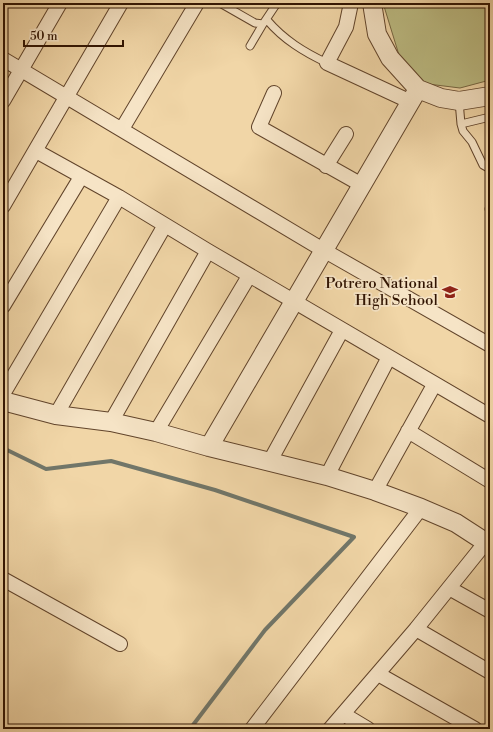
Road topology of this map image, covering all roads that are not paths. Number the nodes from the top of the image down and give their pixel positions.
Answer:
1 (60, 3) edge
2 (121, 3) edge
3 (197, 3) edge
4 (220, 3) edge
5 (277, 3) edge
6 (352, 3) edge
7 (372, 3) edge
8 (265, 22) junction
9 (250, 46) dead end
10 (3, 59) edge
11 (327, 63) junction
12 (21, 69) junction
13 (274, 93) dead end
14 (415, 95) junction
15 (490, 96) edge
16 (66, 97) junction
17 (3, 101) edge
18 (459, 101) junction
19 (490, 117) edge
20 (460, 124) junction
21 (122, 129) junction
22 (346, 134) dead end
23 (36, 151) junction
24 (326, 166) junction
25 (490, 169) edge
26 (81, 177) junction
27 (362, 186) junction
28 (119, 196) junction
29 (3, 206) edge
30 (166, 225) junction
31 (208, 251) junction
32 (325, 251) junction
33 (249, 276) junction
34 (294, 302) junction
35 (3, 306) edge
36 (342, 330) junction
37 (490, 345) edge
38 (389, 357) junction
39 (434, 385) junction
40 (3, 394) edge
41 (3, 401) edge
42 (56, 415) junction
43 (490, 416) edge
44 (111, 422) junction
45 (408, 431) junction
46 (156, 432) junction
47 (209, 447) junction
48 (270, 461) junction
49 (327, 476) junction
50 (490, 481) edge
51 (375, 491) junction
52 (421, 508) junction
53 (489, 541) edge
54 (3, 579) edge
55 (449, 588) junction
56 (490, 611) edge
57 (416, 629) junction
58 (120, 644) dead end
59 (490, 672) edge
60 (378, 674) junction
61 (343, 714) junction
62 (252, 729) edge
63 (330, 729) edge
64 (368, 729) edge
65 (475, 729) edge

1 - 12 street
2 - 16 street
3 - 21 street
4 - 8 lane
5 - 8 lane
6 - 11 street
7 - 14 street
8 - 9 lane
8 - 11 lane
10 - 12 street
11 - 14 street
12 - 16 street
12 - 17 street
13 - 24 street
14 - 18 street
14 - 27 street
15 - 18 street
16 - 21 street
16 - 23 street
18 - 20 lane
19 - 20 lane
20 - 25 lane
21 - 32 street
22 - 24 street
23 - 26 street
23 - 29 street
24 - 27 street
26 - 28 street
26 - 35 street
27 - 32 street
28 - 30 street
28 - 40 street
30 - 31 street
30 - 42 street
31 - 33 street
31 - 44 street
32 - 34 street
32 - 37 street
33 - 34 street
33 - 46 street
34 - 36 street
34 - 47 street
36 - 38 street
36 - 48 street
38 - 39 street
38 - 49 street
39 - 43 street
39 - 45 street
41 - 42 street
42 - 44 street
44 - 46 street
45 - 50 street
45 - 51 street
46 - 47 street
47 - 48 street
48 - 49 street
49 - 51 street
51 - 52 street
52 - 53 street
52 - 62 street
53 - 55 street
54 - 58 street
55 - 56 street
55 - 57 street
57 - 59 street
57 - 60 street
60 - 61 street
60 - 65 street
61 - 63 street
61 - 64 street

